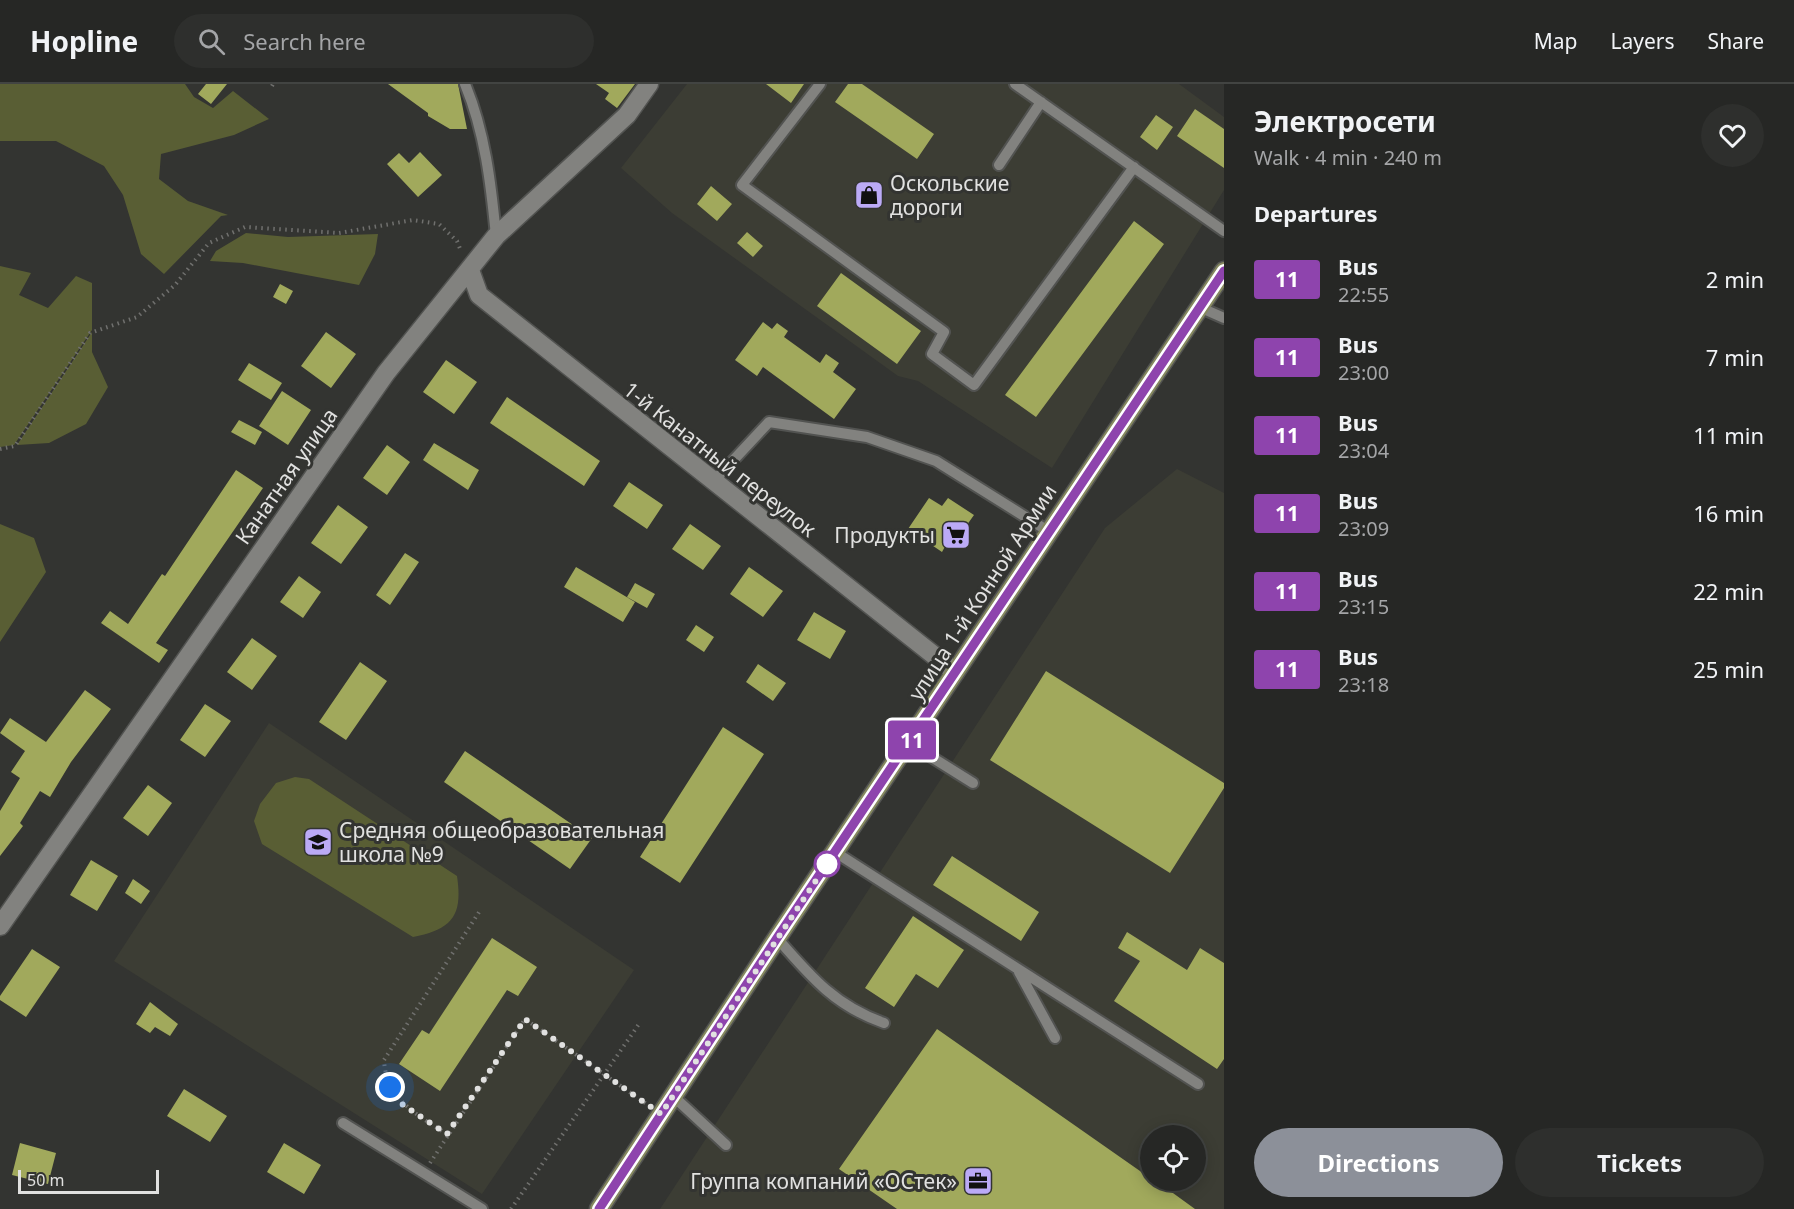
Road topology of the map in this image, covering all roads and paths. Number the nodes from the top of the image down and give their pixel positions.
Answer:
1 (465, 84) edge
2 (649, 84) edge
3 (820, 84) edge
4 (1015, 84) edge
5 (1041, 102) junction
6 (999, 165) dead end
7 (1134, 167) junction
8 (1224, 231) edge
9 (496, 236) junction
10 (470, 270) junction
11 (1224, 271) edge
12 (1200, 307) junction
13 (1224, 318) edge
14 (0, 448) edge
15 (712, 482) junction
16 (1048, 531) junction
17 (955, 672) junction
18 (909, 743) junction
19 (974, 783) dead end
20 (835, 852) junction
21 (481, 909) dead end
22 (0, 926) edge
23 (777, 938) junction
24 (1018, 969) junction
25 (884, 1023) dead end
26 (639, 1024) dead end
27 (1055, 1038) dead end
28 (604, 1076) junction
29 (1198, 1084) dead end
30 (673, 1096) junction
31 (661, 1114) junction
32 (342, 1123) dead end
33 (447, 1134) junction
34 (726, 1145) dead end
35 (423, 1174) junction
36 (482, 1209) edge
37 (511, 1209) edge
38 (599, 1209) edge

1 - 9 lane
2 - 9 street, Канатная улица
3 - 7 lane
4 - 5 lane
5 - 6 lane
5 - 7 lane
7 - 8 lane
9 - 10 street, Канатная улица
10 - 14 path
10 - 15 street, 1-й Канатный переулок
10 - 22 street, Канатная улица
11 - 12 main road, улица 1-й Конной Армии
12 - 13 lane
12 - 16 main road, улица 1-й Конной Армии
15 - 16 lane
15 - 17 street, 1-й Канатный переулок
16 - 17 main road, улица 1-й Конной Армии
17 - 18 main road, улица 1-й Конной Армии
18 - 19 lane
18 - 20 main road, улица 1-й Конной Армии
20 - 23 main road, улица 1-й Конной Армии
20 - 24 lane
21 - 33 path
23 - 25 lane
23 - 30 main road, улица 1-й Конной Армии
24 - 27 lane
24 - 29 lane
26 - 28 path
28 - 31 path
28 - 33 path
28 - 37 path
30 - 31 main road, улица 1-й Конной Армии
30 - 34 lane
31 - 38 main road, улица 1-й Конной Армии
32 - 35 lane
33 - 35 path
35 - 36 lane

